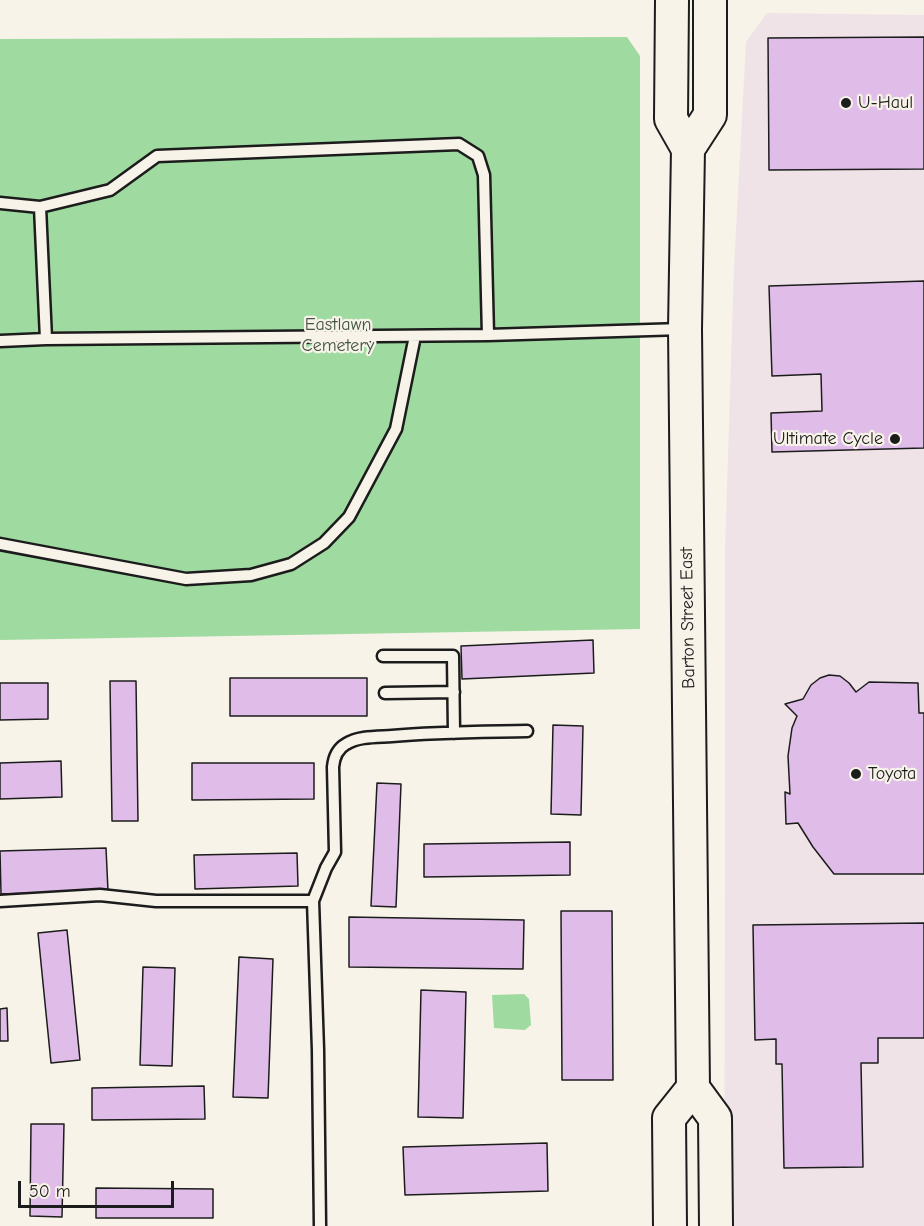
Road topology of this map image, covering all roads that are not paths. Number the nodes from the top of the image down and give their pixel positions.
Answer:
1 (672, 0) edge
2 (710, 0) edge
3 (688, 149) junction
4 (0, 203) edge
5 (40, 207) junction
6 (685, 329) junction
7 (488, 335) junction
8 (415, 336) junction
9 (46, 339) junction
10 (0, 341) edge
11 (0, 544) edge
12 (383, 656) dead end
13 (454, 692) junction
14 (385, 693) dead end
15 (527, 731) dead end
16 (454, 733) junction
17 (0, 901) edge
18 (313, 901) junction
19 (693, 1088) junction
20 (320, 1226) edge
21 (670, 1226) edge
22 (716, 1226) edge

1 - 3 main road
2 - 3 main road
3 - 6 main road, Barton Street East
4 - 5 lane
5 - 7 lane
5 - 9 lane
6 - 7 lane
6 - 19 main road, Barton Street East
7 - 8 lane
8 - 9 lane
8 - 11 lane
9 - 10 lane
12 - 13 lane
13 - 14 lane
13 - 16 lane
15 - 16 lane
16 - 18 lane
17 - 18 lane
18 - 20 lane
19 - 21 main road
19 - 22 main road

